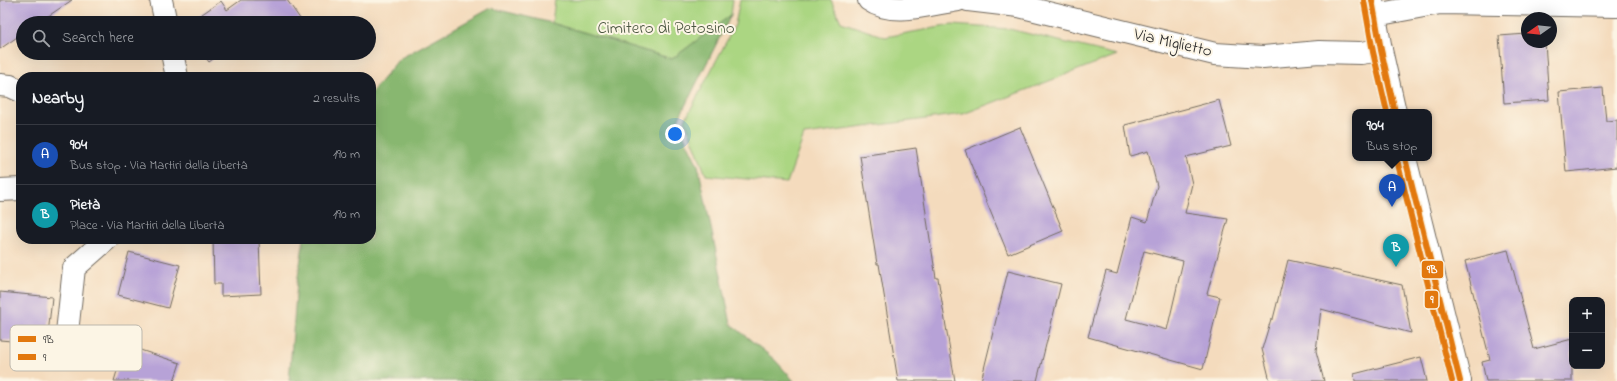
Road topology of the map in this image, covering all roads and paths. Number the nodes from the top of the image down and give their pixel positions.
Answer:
1 (161, 0) edge
2 (869, 0) edge
3 (958, 0) edge
4 (968, 0) edge
5 (1617, 6) edge
6 (1374, 8) edge
7 (164, 16) edge
8 (1381, 50) junction
9 (173, 60) edge
10 (176, 72) edge
11 (0, 85) edge
12 (16, 89) edge
13 (1394, 109) edge
14 (1406, 161) edge
15 (16, 189) edge
16 (0, 190) edge
17 (101, 244) edge
18 (68, 325) edge
19 (1460, 381) edge

1 - 7 street
2 - 3 street
4 - 8 street, Via Miglietto
5 - 6 street
6 - 8 street
8 - 13 street
9 - 10 street
11 - 12 street
14 - 19 street
15 - 16 street
17 - 18 street

